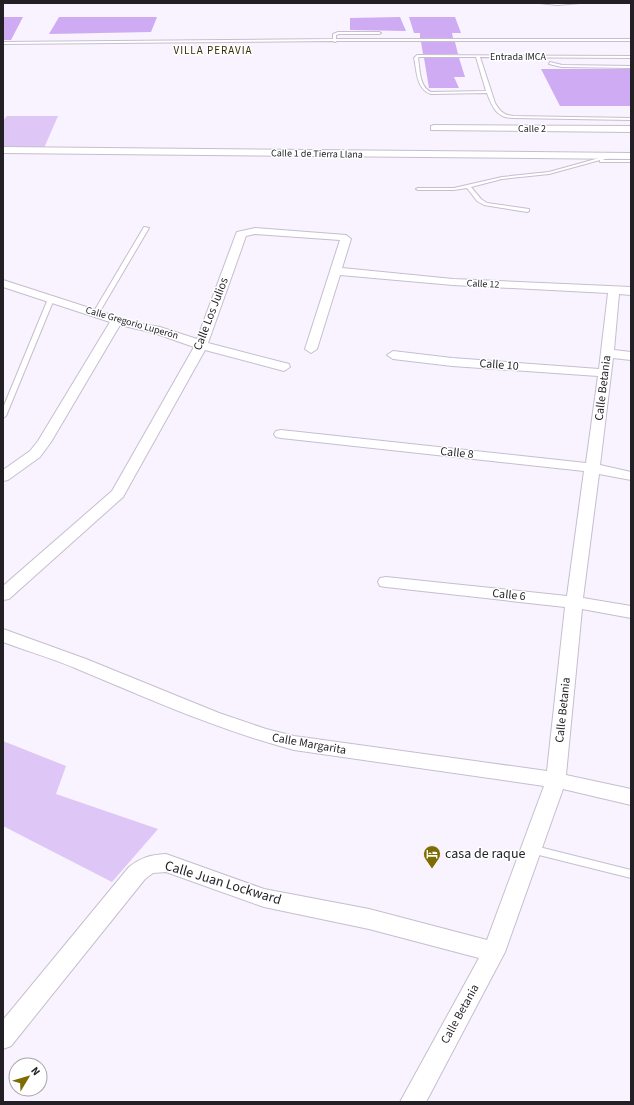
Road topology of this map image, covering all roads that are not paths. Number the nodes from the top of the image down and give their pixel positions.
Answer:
1 (541, 3) edge
2 (578, 3) edge
3 (378, 33) dead end
4 (631, 40) edge
5 (336, 41) junction
6 (3, 43) edge
7 (478, 56) junction
8 (631, 57) edge
9 (550, 63) dead end
10 (631, 66) edge
11 (488, 92) junction
12 (631, 118) edge
13 (434, 128) dead end
14 (631, 129) edge
15 (3, 150) edge
16 (610, 156) junction
17 (631, 156) edge
18 (593, 161) junction
19 (631, 162) edge
20 (468, 186) junction
21 (418, 189) dead end
22 (527, 210) dead end
23 (146, 228) dead end
24 (336, 271) junction
25 (3, 283) edge
26 (622, 290) edge
27 (51, 299) junction
28 (96, 313) junction
29 (117, 320) junction
30 (201, 345) junction
31 (312, 349) dead end
32 (607, 353) junction
33 (393, 355) dead end
34 (631, 356) edge
35 (284, 367) dead end
36 (605, 372) junction
37 (3, 416) edge
38 (282, 434) dead end
39 (593, 468) junction
40 (631, 476) edge
41 (3, 477) edge
42 (386, 582) dead end
43 (3, 595) edge
44 (574, 602) junction
45 (631, 612) edge
46 (3, 635) edge
47 (556, 780) junction
48 (631, 797) edge
49 (531, 849) junction
50 (631, 874) edge
51 (494, 952) junction
52 (3, 1038) edge
53 (413, 1102) edge

1 - 2 lane
3 - 5 lane
4 - 5 lane
5 - 6 lane
7 - 8 lane, Entrada IMCA
7 - 11 lane, Entrada IMCA
7 - 11 lane
9 - 10 lane
11 - 12 lane, Entrada IMCA
13 - 14 street, Calle 2
15 - 16 street, Calle 1 de Tierra Llana
16 - 17 street, Calle 1 de Tierra Llana
16 - 18 lane
18 - 19 lane
18 - 20 lane
20 - 21 lane
20 - 22 lane
23 - 28 lane
24 - 26 street, Calle 12
24 - 30 street, Calle Los Julios
24 - 31 street, Calle Los Julios
25 - 27 street, Calle Gregorio Luperón
26 - 32 street, Calle Betania
27 - 28 street, Calle Gregorio Luperón
27 - 37 lane
28 - 29 street, Calle Gregorio Luperón
29 - 30 street, Calle Gregorio Luperón
29 - 41 street
30 - 35 street, Calle Gregorio Luperón
30 - 43 street, Calle Los Julios
32 - 34 street
32 - 36 street, Calle Betania
33 - 36 street, Calle 10
36 - 39 street, Calle Betania
38 - 39 street, Calle 8
39 - 40 street, Calle 8
39 - 44 street, Calle Betania
42 - 44 street, Calle 6
44 - 45 street, Calle 6
44 - 47 street, Calle Betania
46 - 47 street, Calle Margarita
47 - 48 street, Calle Margarita
47 - 49 street, Calle Betania
49 - 50 lane
49 - 51 street, Calle Betania
51 - 52 street, Calle Juan Lockward
51 - 53 street, Calle Betania

